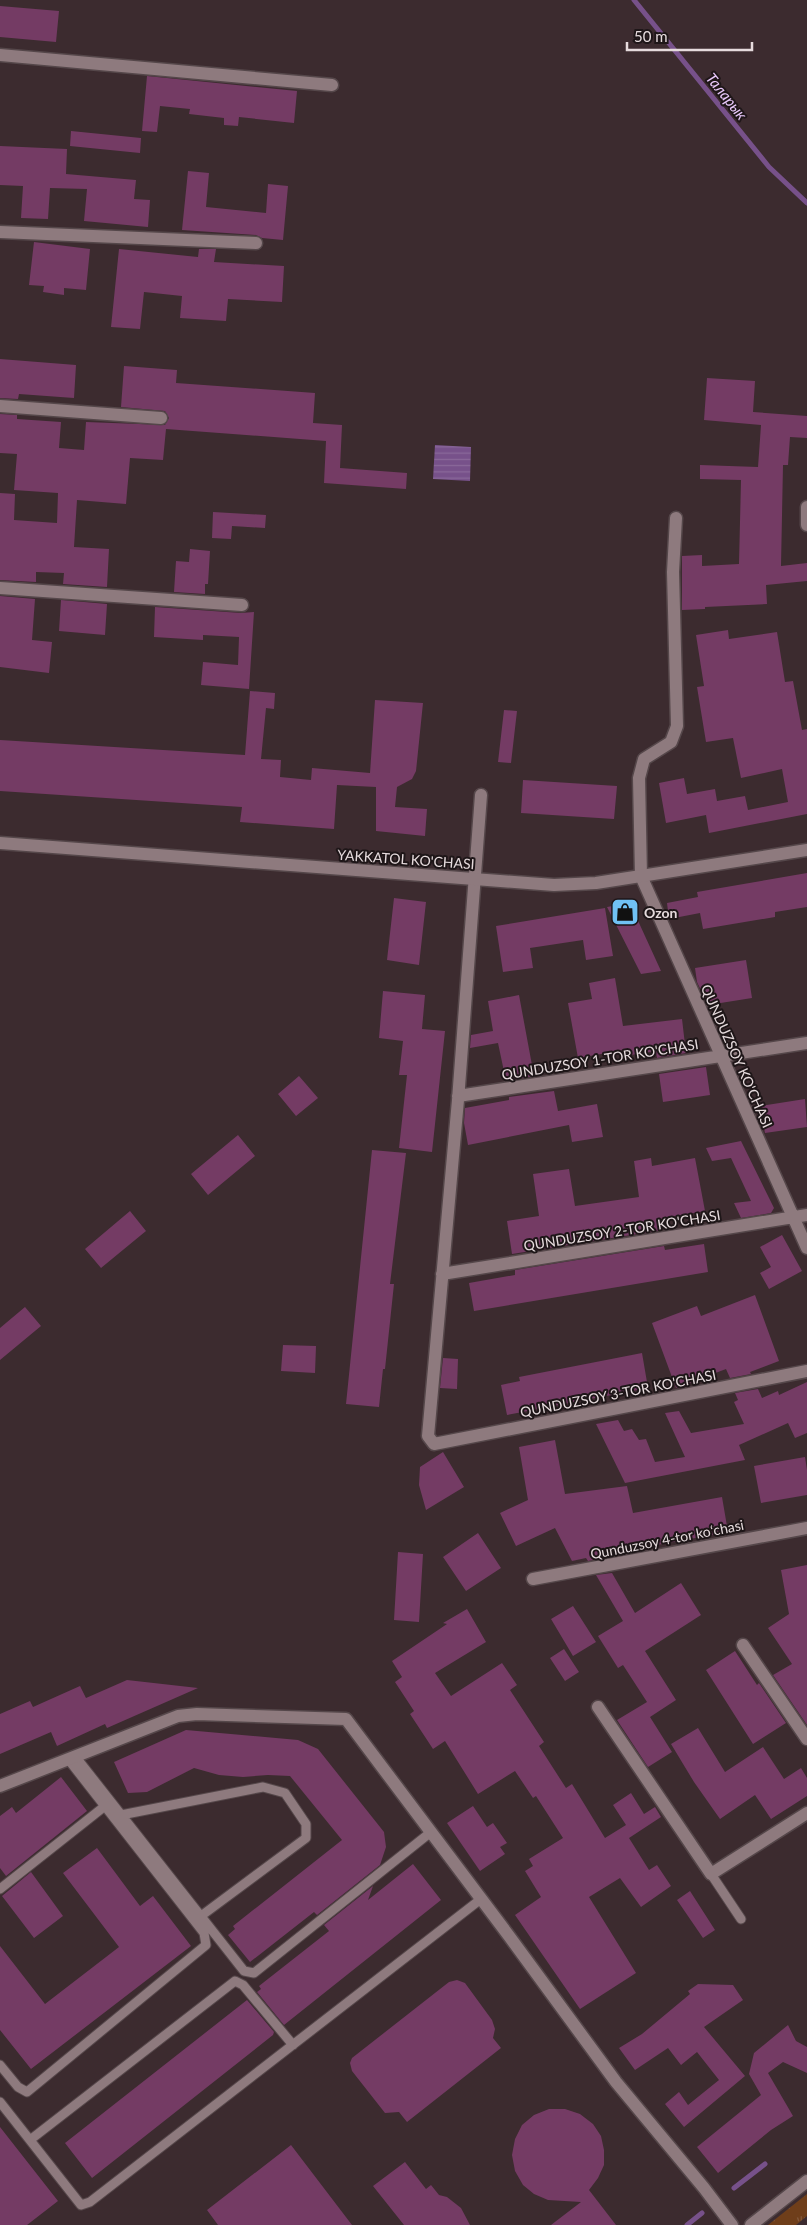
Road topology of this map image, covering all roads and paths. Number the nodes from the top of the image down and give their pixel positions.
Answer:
1 (0, 55) edge
2 (332, 86) dead end
3 (0, 232) edge
4 (256, 243) dead end
5 (0, 406) edge
6 (161, 418) dead end
7 (807, 507) edge
8 (676, 518) dead end
9 (807, 525) edge
10 (0, 588) edge
11 (242, 605) dead end
12 (481, 795) dead end
13 (0, 843) edge
14 (807, 850) edge
15 (641, 876) junction
16 (474, 880) junction
17 (807, 1043) edge
18 (720, 1055) junction
19 (458, 1096) junction
20 (807, 1215) edge
21 (792, 1217) junction
22 (807, 1248) edge
23 (442, 1274) junction
24 (807, 1371) edge
25 (807, 1528) edge
26 (533, 1579) dead end
27 (743, 1646) dead end
28 (598, 1707) dead end
29 (807, 1739) edge
30 (72, 1757) junction
31 (0, 1786) edge
32 (105, 1806) junction
33 (807, 1813) edge
34 (121, 1815) junction
35 (431, 1832) junction
36 (710, 1874) junction
37 (0, 1889) edge
38 (481, 1898) junction
39 (201, 1916) junction
40 (741, 1919) dead end
41 (293, 2044) junction
42 (0, 2065) edge
43 (0, 2102) edge
44 (30, 2140) junction
45 (807, 2181) edge
46 (732, 2225) edge
47 (752, 2225) edge

1 - 2 street
3 - 4 street
5 - 6 street
7 - 9 street
8 - 15 street
10 - 11 street
12 - 16 street
13 - 16 street, YAKKATOL KO'CHASI
14 - 15 street, YAKKATOL KO'CHASI
15 - 16 street, YAKKATOL KO'CHASI
15 - 18 street, QUNDUZSOY KO'CHASI
16 - 19 street
17 - 18 street, QUNDUZSOY 1-TOR KO'CHASI
18 - 19 street, QUNDUZSOY 1-TOR KO'CHASI
18 - 21 street, QUNDUZSOY KO'CHASI
19 - 23 street
20 - 21 street, QUNDUZSOY 2-TOR KO'CHASI
21 - 22 street, QUNDUZSOY KO'CHASI
21 - 23 street, QUNDUZSOY 2-TOR KO'CHASI
23 - 24 street, QUNDUZSOY 3-TOR KO'CHASI
25 - 26 street, Qunduzsoy 4-tor koʻchasi
27 - 29 street
28 - 36 street
30 - 31 street
30 - 32 lane
30 - 34 lane
30 - 35 street
32 - 37 lane
32 - 42 lane
33 - 36 street
34 - 39 lane
34 - 39 lane
35 - 38 street
35 - 39 lane
36 - 40 lane
38 - 41 lane
38 - 46 street
41 - 44 lane
41 - 44 lane
43 - 44 lane
45 - 47 street

